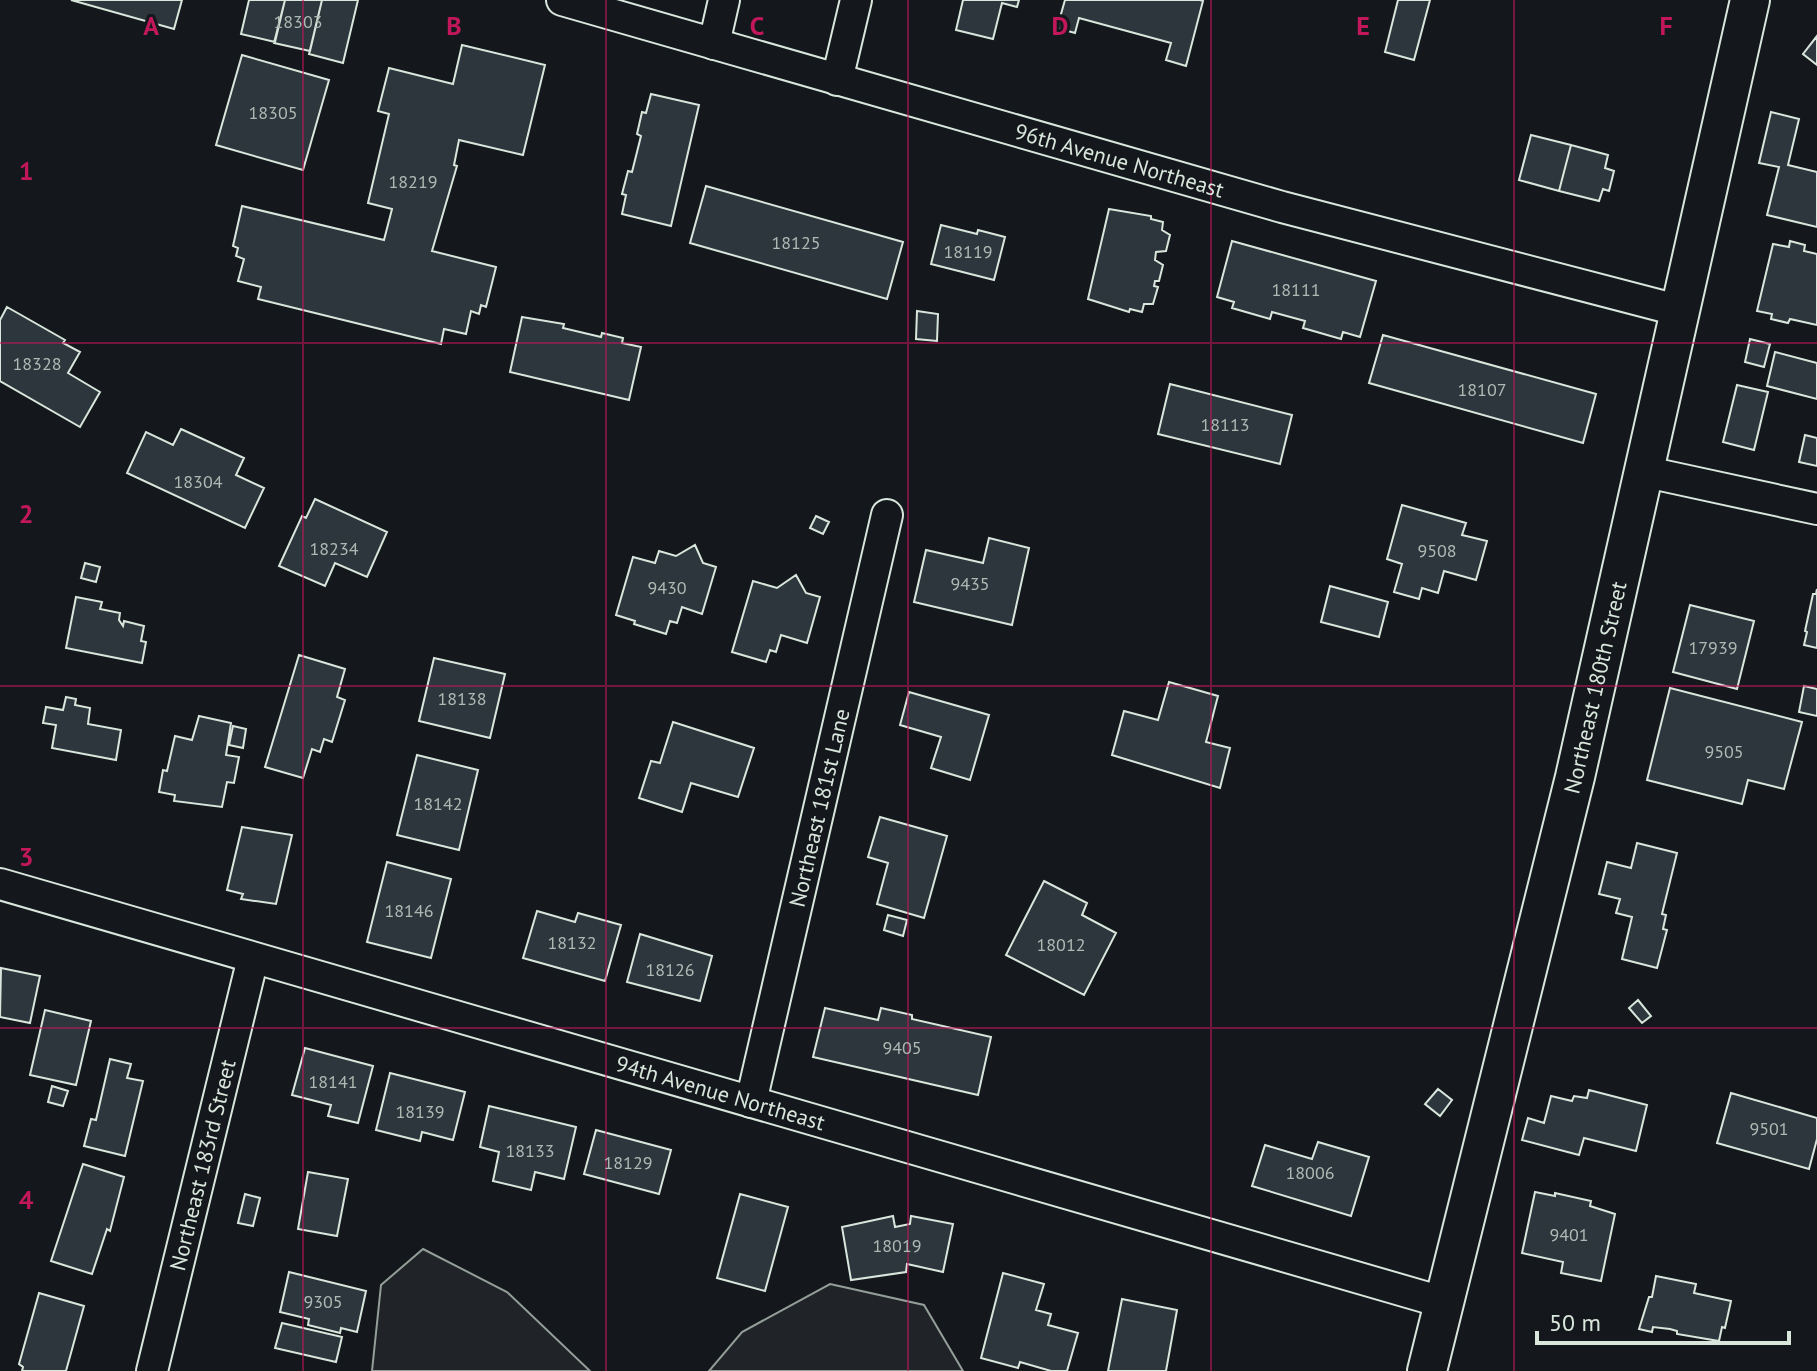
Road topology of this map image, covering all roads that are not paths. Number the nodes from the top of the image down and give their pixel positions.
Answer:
1 (562, 0) edge
2 (724, 0) edge
3 (856, 0) edge
4 (1750, 0) edge
5 (714, 44) junction
6 (837, 80) junction
7 (1681, 311) junction
8 (1642, 471) junction
9 (1817, 509) edge
10 (887, 515) dead end
11 (0, 884) edge
12 (253, 958) junction
13 (751, 1102) junction
14 (1442, 1302) junction
15 (152, 1371) edge
16 (1427, 1371) edge

1 - 5 street, 96th Avenue Northeast
2 - 5 street
3 - 6 street
4 - 7 street, Northeast 180th Street
5 - 6 street, 96th Avenue Northeast
6 - 7 street, 96th Avenue Northeast
7 - 8 street, Northeast 180th Street
8 - 9 street
8 - 14 street, Northeast 180th Street
10 - 13 street, Northeast 181st Lane
11 - 12 street, 94th Avenue Northeast
12 - 13 street, 94th Avenue Northeast
12 - 15 street, Northeast 183rd Street
13 - 14 street, 94th Avenue Northeast
14 - 16 street, Northeast 180th Street

